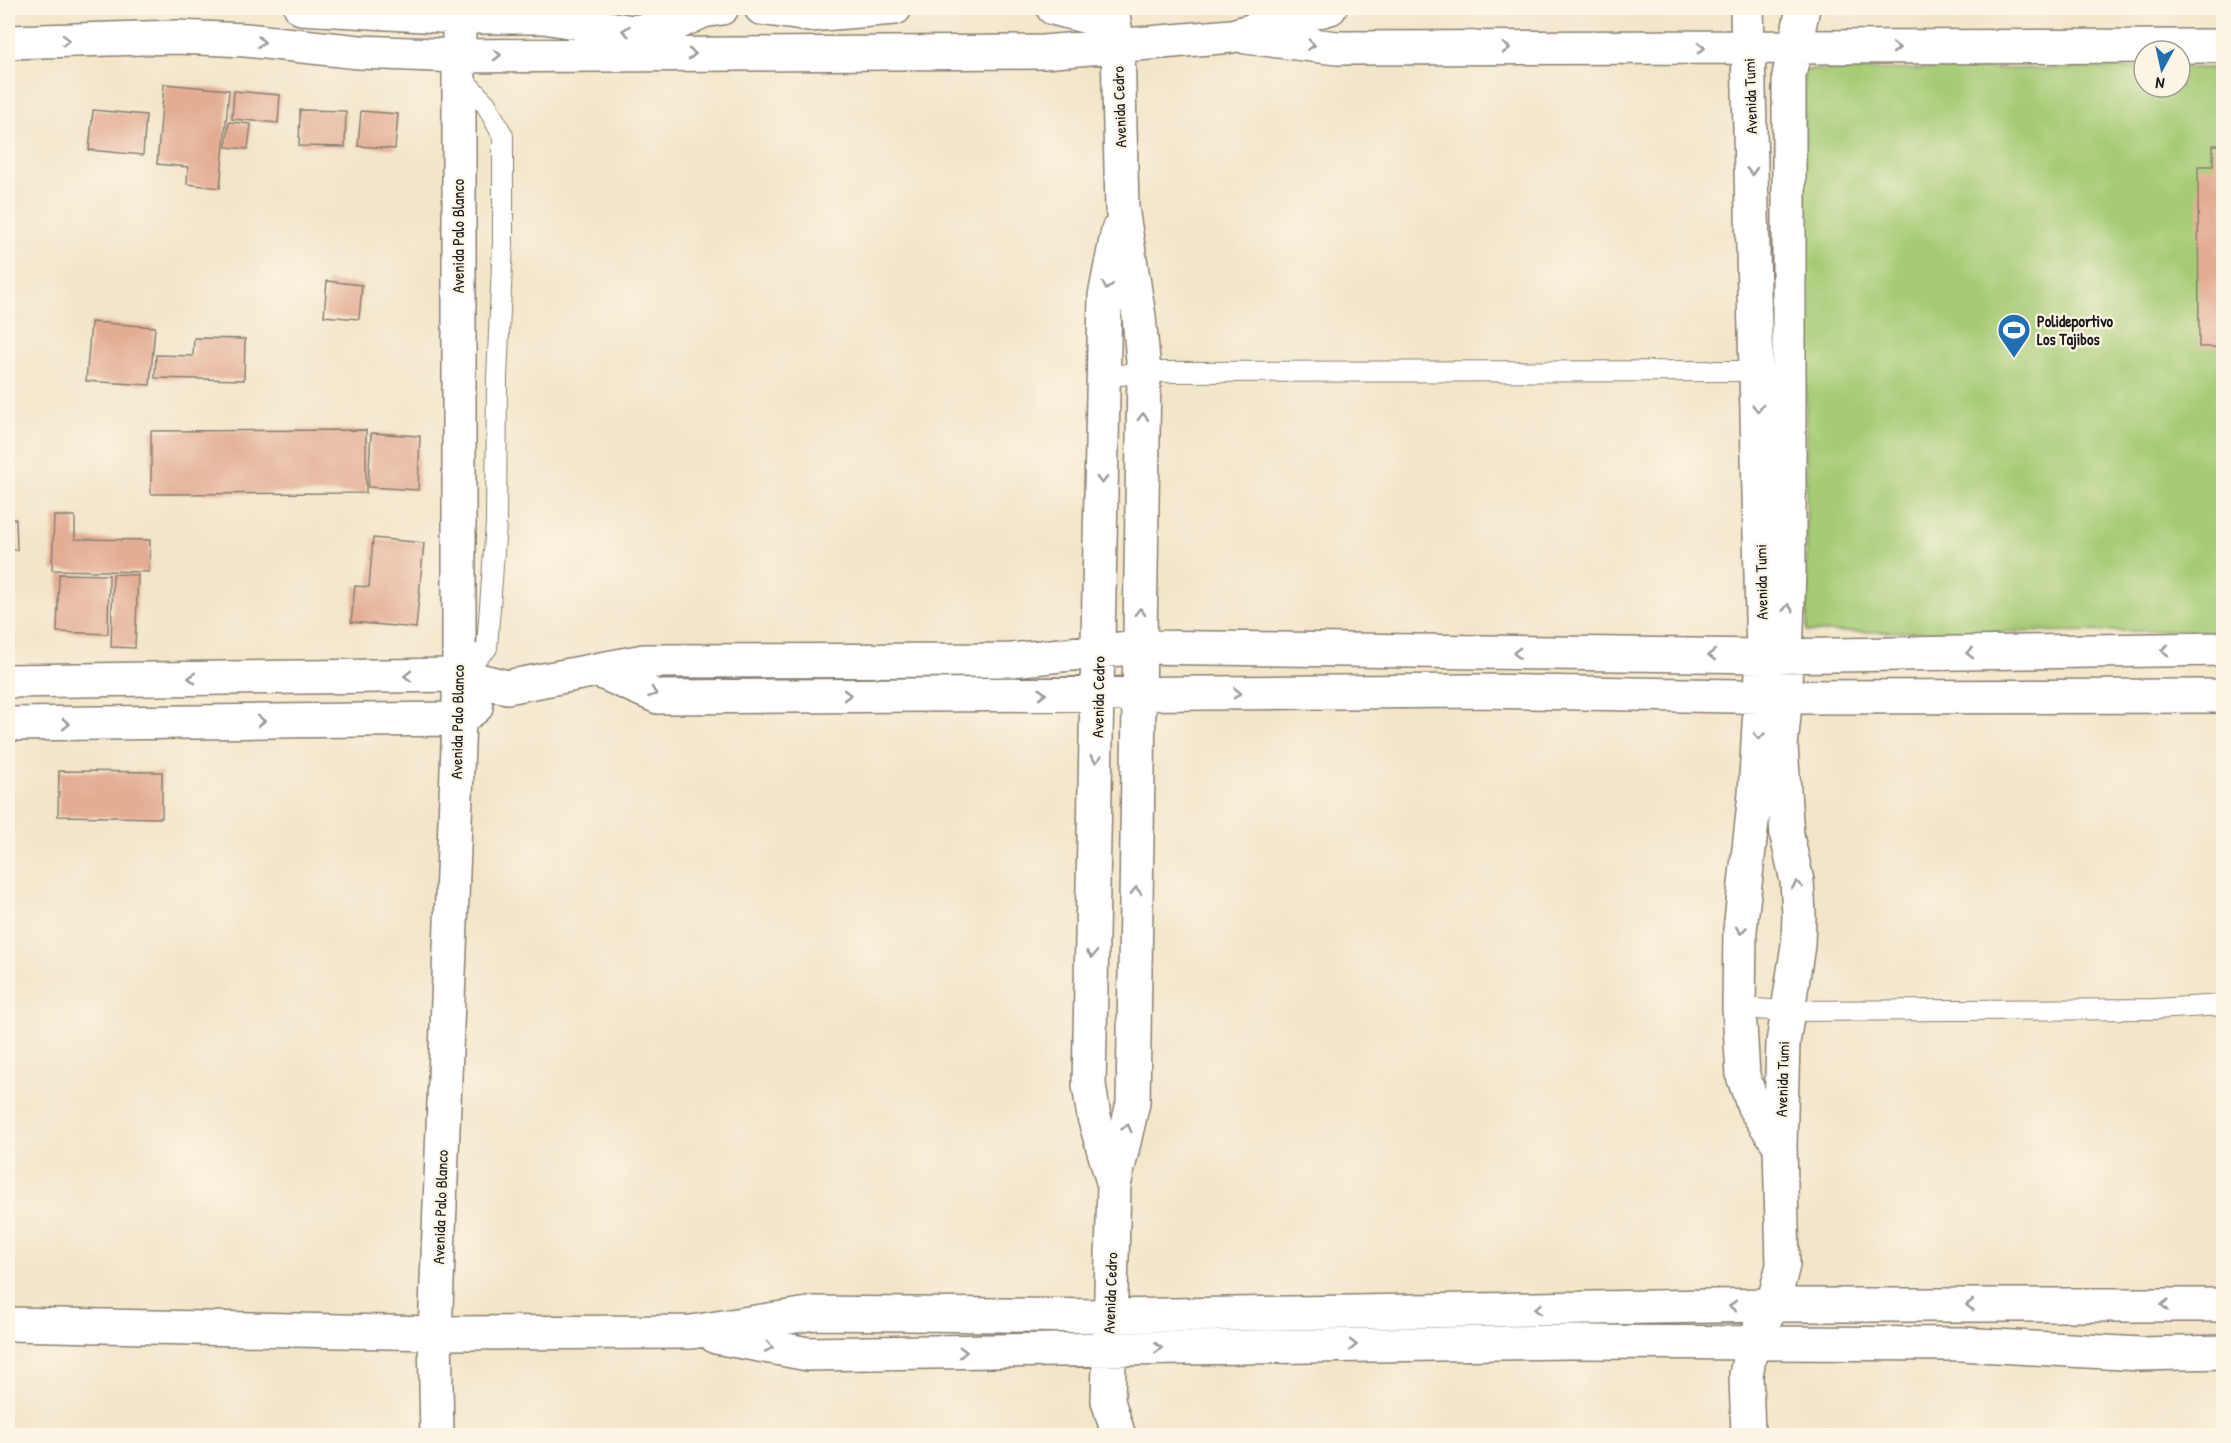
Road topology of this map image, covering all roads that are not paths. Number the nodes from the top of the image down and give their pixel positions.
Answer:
1 (301, 8) edge
2 (722, 8) edge
3 (760, 8) edge
4 (895, 8) edge
5 (1053, 8) edge
6 (1112, 8) edge
7 (1330, 8) edge
8 (1747, 8) edge
9 (1803, 8) edge
10 (458, 12) edge
11 (1232, 36) junction
12 (8, 42) edge
13 (2223, 46) edge
14 (1118, 47) junction
15 (1748, 48) junction
16 (1794, 48) junction
17 (459, 65) junction
18 (1122, 208) junction
19 (1757, 371) junction
20 (1789, 371) junction
21 (1144, 372) junction
22 (1104, 377) junction
23 (1139, 647) junction
24 (2223, 649) edge
25 (1099, 651) junction
26 (1774, 656) junction
27 (599, 671) junction
28 (458, 675) junction
29 (8, 681) edge
30 (507, 687) junction
31 (1098, 693) junction
32 (1139, 693) junction
33 (2223, 696) edge
34 (1773, 697) junction
35 (459, 719) junction
36 (8, 724) edge
37 (2223, 1005) edge
38 (1739, 1008) junction
39 (1788, 1011) junction
40 (1780, 1146) junction
41 (1113, 1185) junction
42 (1773, 1305) junction
43 (2223, 1305) edge
44 (1109, 1316) junction
45 (8, 1324) edge
46 (691, 1332) junction
47 (435, 1333) junction
48 (1752, 1343) junction
49 (1108, 1349) junction
50 (2223, 1352) edge
51 (1108, 1401) junction
52 (437, 1436) edge
53 (1099, 1436) edge
54 (1119, 1436) edge
55 (1748, 1436) edge

1 - 10 street
2 -> 10 street
3 - 4 street
5 - 14 street
6 - 14 street, Avenida Cedro
7 - 11 street
8 - 15 street, Avenida Tumi
9 - 16 street, Avenida Tumi
10 - 17 street, Avenida Palo Blanco
11 - 14 street
11 -> 15 street
12 -> 17 street
16 -> 13 street
17 -> 14 street
14 - 18 street, Avenida Cedro
15 - 16 street
15 -> 19 street, Avenida Tumi
16 - 20 street, Avenida Tumi
17 - 28 street, Avenida Palo Blanco
17 - 28 lane
18 - 21 street, Avenida Cedro
18 -> 22 street, Avenida Cedro
19 - 20 lane
19 - 21 lane
19 -> 26 street, Avenida Tumi
26 -> 20 street, Avenida Tumi
21 - 22 lane
23 -> 21 street, Avenida Cedro
22 -> 25 street, Avenida Cedro
23 - 25 street
26 -> 23 street
23 - 32 street, Avenida Cedro
24 -> 26 street
25 - 27 street
25 - 31 street, Avenida Cedro
26 - 34 street, Avenida Tumi
27 - 30 street
27 -> 31 street
28 -> 29 street
28 - 30 street
28 - 35 street, Avenida Palo Blanco
30 - 35 street
31 - 32 street
31 -> 41 street, Avenida Cedro
32 -> 34 street
41 -> 32 street, Avenida Cedro
33 - 34 street
34 -> 38 street, Avenida Tumi
39 -> 34 street, Avenida Tumi
36 -> 35 street
35 - 47 street, Avenida Palo Blanco
37 - 39 lane
38 - 39 lane
38 - 40 street, Avenida Tumi
39 - 40 street, Avenida Tumi
40 - 42 street, Avenida Tumi
41 - 44 street, Avenida Cedro
43 -> 42 street
42 -> 44 street
42 - 48 street, Avenida Tumi
44 - 46 street
44 - 49 street, Avenida Cedro
45 - 47 street
46 - 47 street
46 -> 49 street
47 - 52 street, Avenida Palo Blanco
49 -> 48 street
48 - 50 street
48 - 55 street, Avenida Tumi
49 - 51 street, Avenida Cedro
51 - 53 street, Avenida Cedro
51 - 54 street, Avenida Cedro

